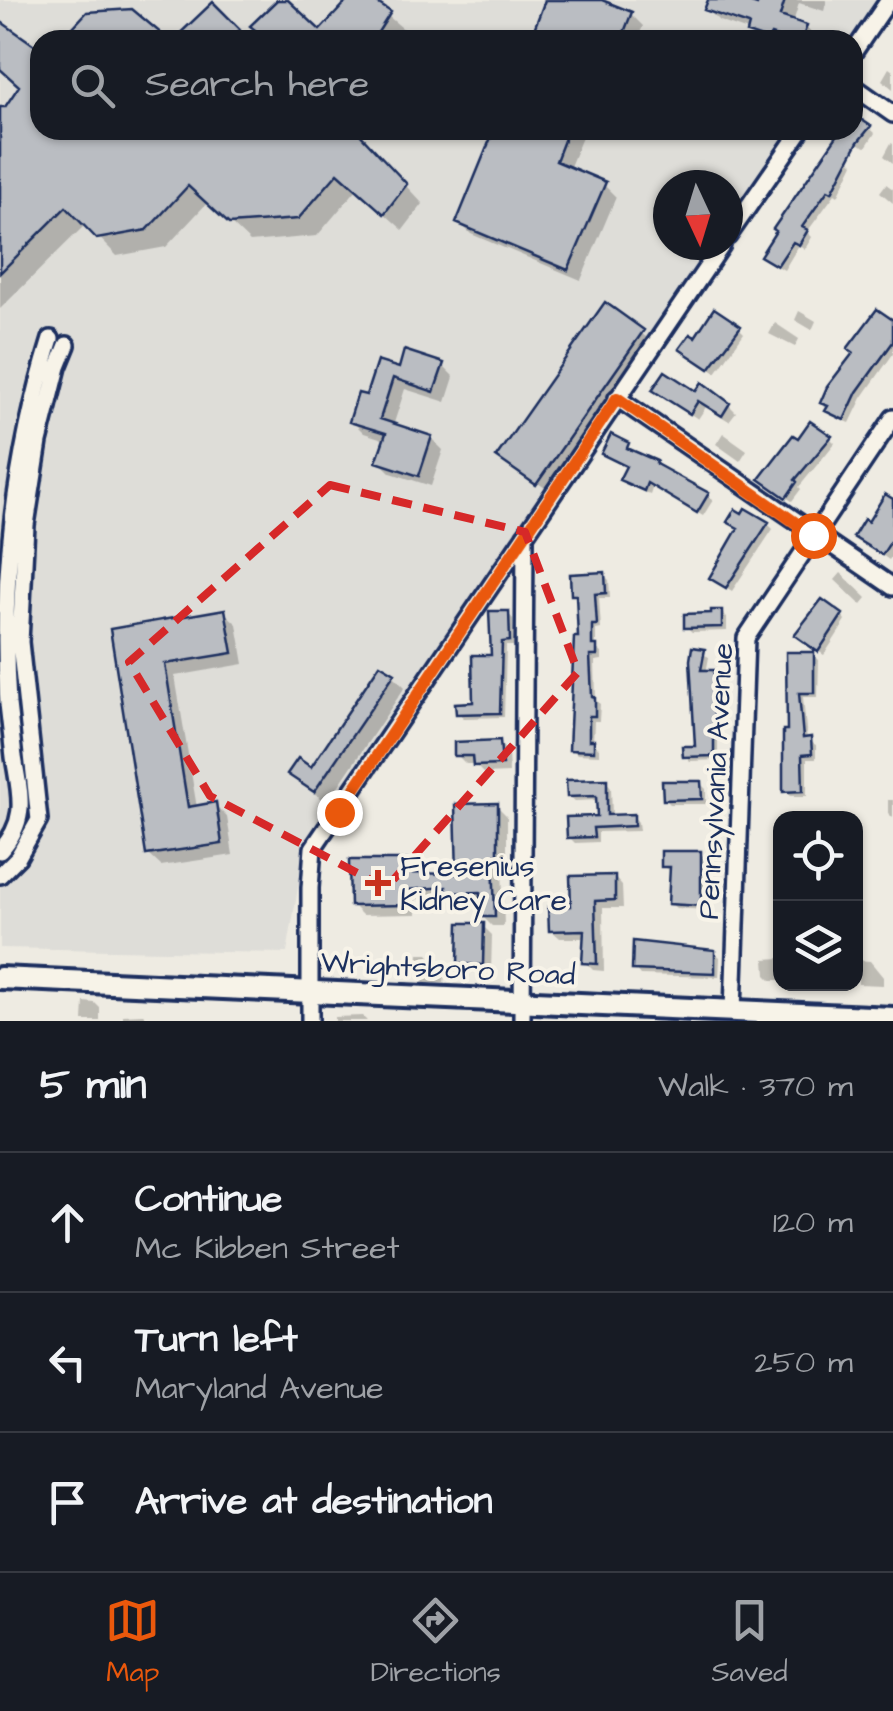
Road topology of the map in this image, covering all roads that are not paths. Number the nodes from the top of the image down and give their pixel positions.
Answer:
1 (889, 0) edge
2 (863, 38) edge
3 (863, 93) edge
4 (893, 114) edge
5 (794, 140) edge
6 (743, 214) edge
7 (712, 260) edge
8 (51, 339) dead end
9 (67, 345) dead end
10 (617, 398) junction
11 (893, 418) edge
12 (525, 533) junction
13 (813, 535) junction
14 (893, 587) edge
15 (0, 851) edge
16 (0, 874) edge
17 (0, 978) edge
18 (310, 992) junction
19 (522, 1011) edge
20 (734, 1011) junction
21 (807, 1018) edge
22 (893, 1018) edge
23 (310, 1021) edge

1 - 2 street
3 - 4 street
5 - 6 street
7 - 10 street
8 - 15 street
9 - 16 street
10 - 12 street
10 - 13 street
11 - 13 street, Pennsylvania Avenue
12 - 18 street
12 - 19 street
13 - 14 street
13 - 20 street, Pennsylvania Avenue
17 - 18 main road, Wrightsboro Road
18 - 19 main road, Wrightsboro Road
18 - 23 street
19 - 20 main road, Wrightsboro Road
20 - 21 main road, Wrightsboro Road
21 - 22 main road, Wrightsboro Road

